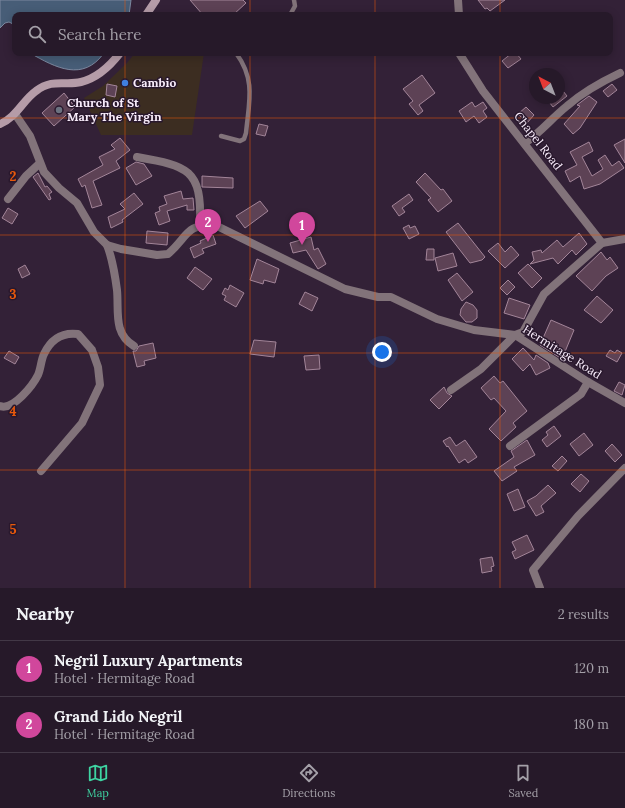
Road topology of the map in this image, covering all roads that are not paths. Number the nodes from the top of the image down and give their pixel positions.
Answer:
1 (156, 0) edge
2 (294, 0) edge
3 (458, 0) edge
4 (148, 12) edge
5 (292, 12) edge
6 (459, 12) edge
7 (117, 56) edge
8 (238, 56) edge
9 (461, 56) edge
10 (620, 74) dead end
11 (15, 114) junction
12 (0, 124) edge
13 (220, 136) dead end
14 (525, 143) junction
15 (137, 157) dead end
16 (40, 163) junction
17 (8, 199) dead end
18 (200, 224) junction
19 (625, 239) edge
20 (602, 243) junction
21 (108, 245) junction
22 (515, 335) junction
23 (134, 346) dead end
24 (588, 382) junction
25 (451, 390) dead end
26 (625, 403) edge
27 (0, 406) edge
28 (510, 446) dead end
29 (625, 468) edge
30 (41, 471) dead end
31 (540, 588) edge

1 - 4 main road
2 - 5 lane
3 - 6 street
7 - 11 main road
8 - 13 lane
9 - 14 street, Chapel Road
10 - 14 street
11 - 12 main road
11 - 16 street
14 - 20 street, Chapel Road
15 - 18 street
16 - 17 street
16 - 21 street
18 - 21 street
18 - 22 street, Hermitage Road
19 - 20 street
20 - 22 street
21 - 23 street
22 - 24 street, Hermitage Road
22 - 25 street
24 - 26 street, Hermitage Road
24 - 28 street
27 - 30 street
29 - 31 street

